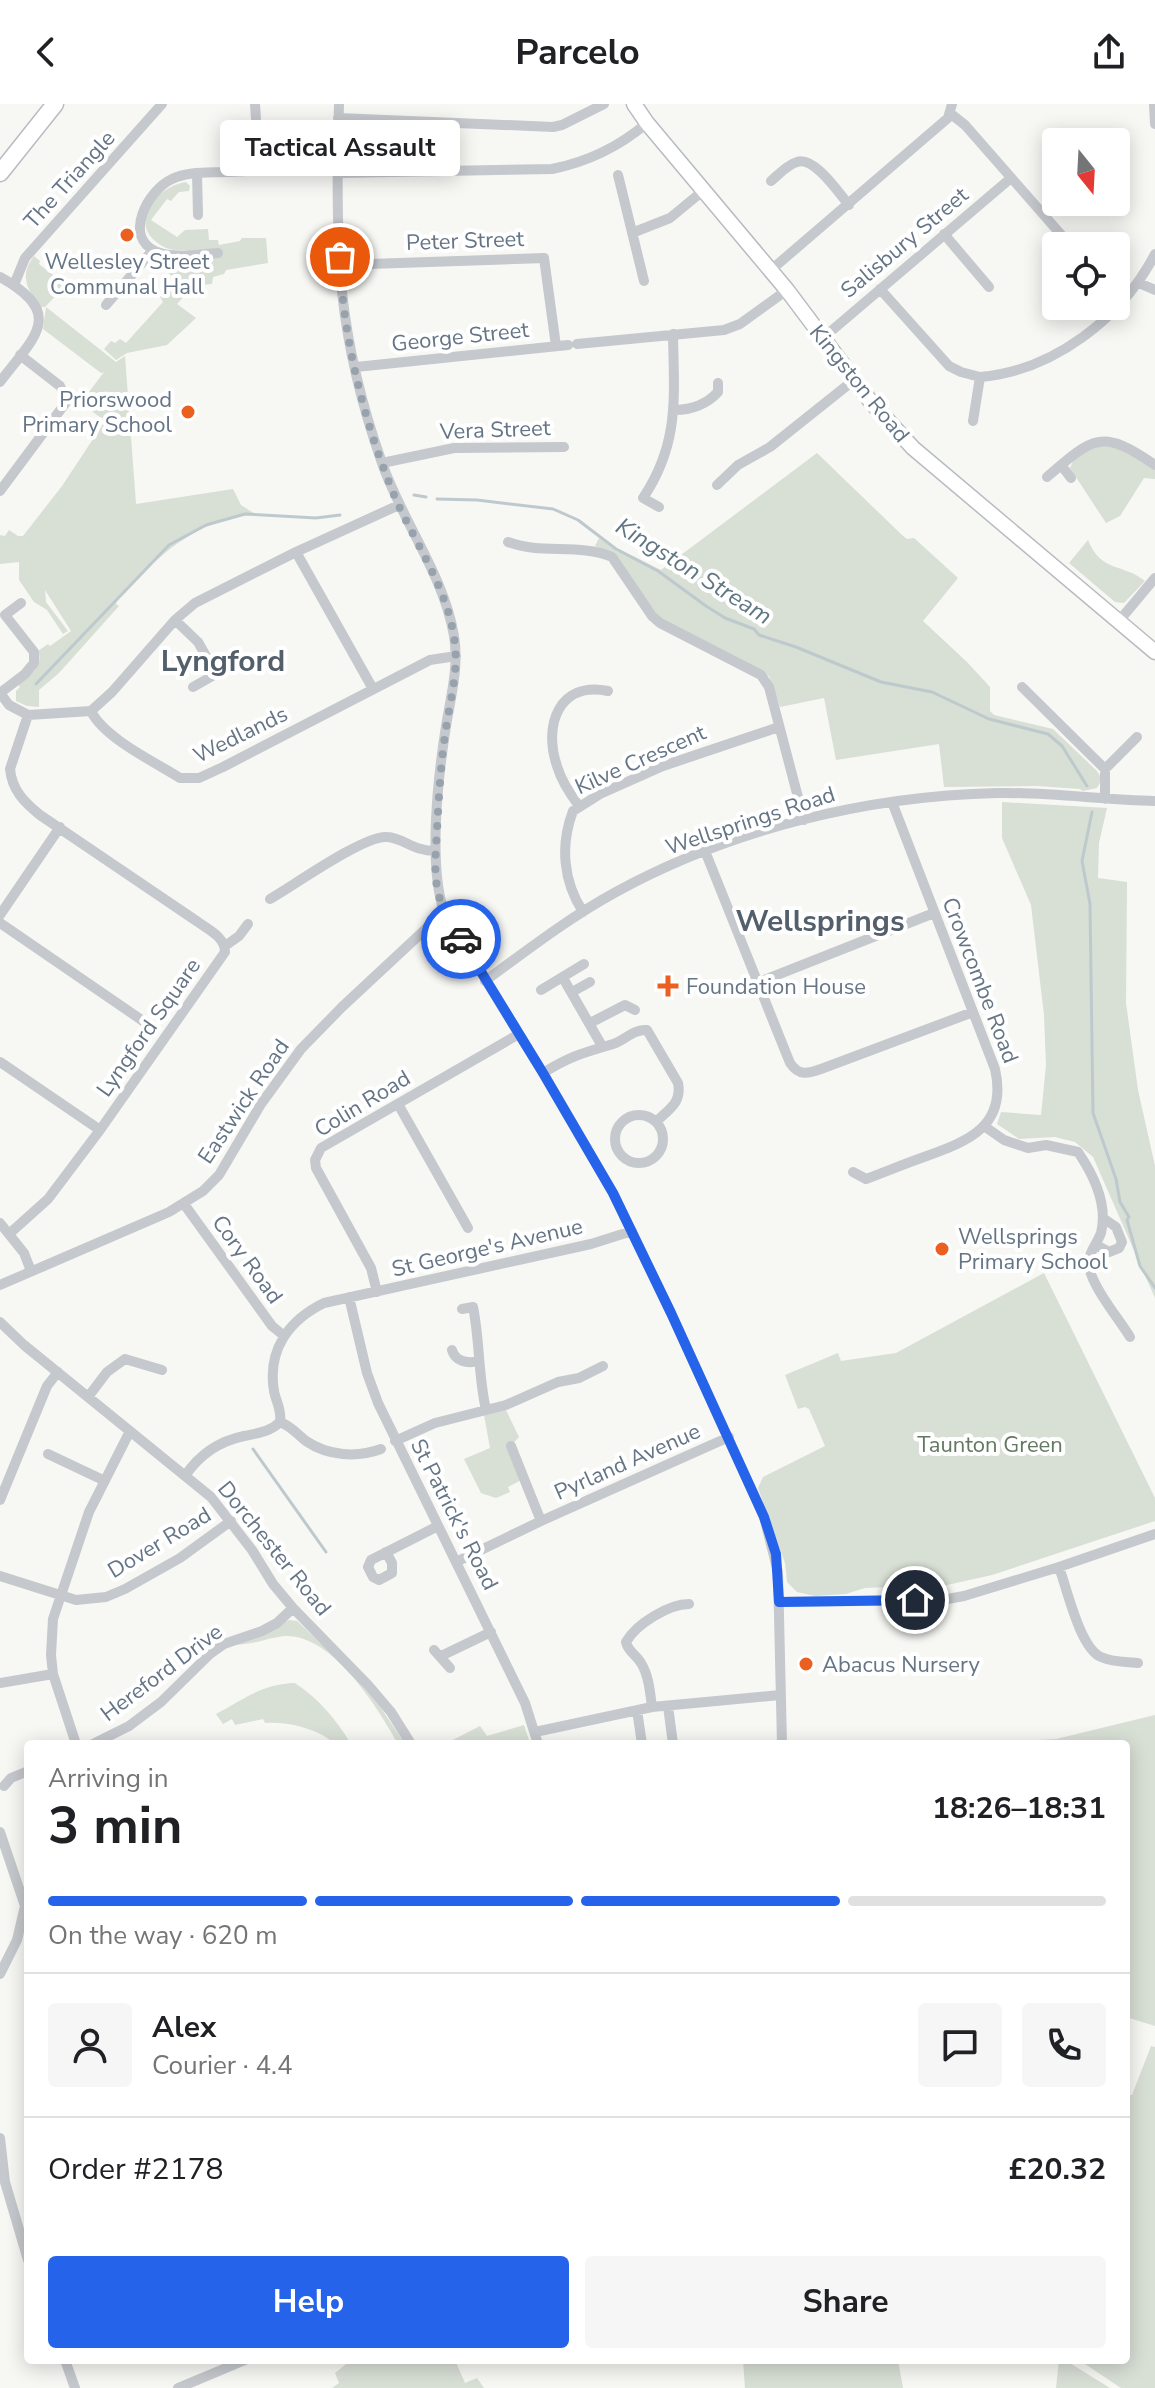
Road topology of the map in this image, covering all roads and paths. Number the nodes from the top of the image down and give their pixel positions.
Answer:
1 (55, 104) edge
2 (162, 104) edge
3 (255, 104) edge
4 (339, 104) edge
5 (604, 104) edge
6 (1154, 104) edge
7 (636, 106) edge
8 (952, 109) edge
9 (338, 118) junction
10 (256, 119) dead end
11 (647, 123) junction
12 (1155, 124) edge
13 (6, 155) edge
14 (338, 170) junction
15 (0, 173) edge
16 (197, 173) junction
17 (618, 175) dead end
18 (1011, 178) junction
19 (771, 181) dead end
20 (704, 190) junction
21 (849, 205) junction
22 (198, 215) dead end
23 (1059, 232) edge
24 (632, 233) junction
25 (944, 234) junction
26 (153, 250) junction
27 (218, 253) dead end
28 (1155, 254) edge
29 (340, 265) junction
30 (771, 270) junction
31 (1, 280) edge
32 (644, 281) dead end
33 (1139, 283) junction
34 (14, 285) junction
35 (989, 287) dead end
36 (880, 289) junction
37 (787, 290) junction
38 (1155, 290) edge
39 (1130, 291) edge
40 (106, 305) dead end
41 (1098, 320) edge
42 (673, 334) junction
43 (823, 338) junction
44 (556, 346) junction
45 (20, 355) junction
46 (356, 367) junction
47 (980, 377) junction
48 (854, 380) junction
49 (0, 382) edge
50 (718, 383) dead end
51 (675, 410) junction
52 (973, 421) dead end
53 (564, 447) dead end
54 (382, 463) junction
55 (1061, 465) junction
56 (1155, 465) edge
57 (720, 477) dead end
58 (1047, 477) dead end
59 (1071, 478) dead end
60 (5, 491) edge
61 (399, 505) junction
62 (659, 507) dead end
63 (508, 542) dead end
64 (296, 552) junction
65 (1155, 578) edge
66 (21, 603) dead end
67 (175, 620) junction
68 (1119, 621) junction
69 (1155, 652) edge
70 (456, 656) junction
71 (193, 687) dead end
72 (1022, 687) dead end
73 (373, 689) junction
74 (608, 691) dead end
75 (0, 693) edge
76 (1042, 707) junction
77 (91, 711) junction
78 (28, 715) junction
79 (1033, 716) dead end
80 (779, 727) junction
81 (1137, 737) dead end
82 (1105, 769) junction
83 (1105, 799) junction
84 (1155, 801) edge
85 (892, 802) junction
86 (579, 806) junction
87 (804, 820) junction
88 (60, 827) junction
89 (435, 851) junction
90 (705, 851) junction
91 (270, 899) dead end
92 (444, 912) junction
93 (583, 912) junction
94 (934, 913) junction
95 (0, 915) edge
96 (0, 923) edge
97 (248, 924) dead end
98 (225, 946) junction
99 (584, 964) dead end
100 (563, 978) junction
101 (485, 981) junction
102 (590, 982) dead end
103 (759, 982) junction
104 (541, 990) dead end
105 (572, 992) junction
106 (140, 1004) dead end
107 (635, 1010) dead end
108 (973, 1012) junction
109 (133, 1014) junction
110 (146, 1023) dead end
111 (590, 1023) junction
112 (519, 1034) junction
113 (602, 1046) junction
114 (0, 1062) edge
115 (543, 1073) junction
116 (398, 1104) junction
117 (656, 1122) junction
118 (984, 1126) junction
119 (100, 1130) junction
120 (853, 1172) dead end
121 (184, 1204) junction
122 (1103, 1218) junction
123 (0, 1223) edge
124 (468, 1228) dead end
125 (632, 1231) junction
126 (9, 1234) junction
127 (1096, 1245) junction
128 (31, 1271) junction
129 (0, 1285) edge
130 (377, 1292) junction
131 (349, 1297) junction
132 (468, 1308) dead end
133 (0, 1322) edge
134 (283, 1335) junction
135 (1130, 1337) dead end
136 (452, 1350) dead end
137 (478, 1361) junction
138 (162, 1370) dead end
139 (58, 1372) junction
140 (598, 1382) dead end
141 (88, 1397) junction
142 (486, 1410) junction
143 (280, 1422) junction
144 (130, 1431) junction
145 (729, 1437) junction
146 (361, 1440) dead end
147 (395, 1441) junction
148 (511, 1446) dead end
149 (381, 1449) dead end
150 (48, 1454) dead end
151 (363, 1454) junction
152 (185, 1476) junction
153 (103, 1480) junction
154 (0, 1500) edge
155 (231, 1521) junction
156 (541, 1521) junction
157 (438, 1526) junction
158 (1155, 1534) edge
159 (386, 1552) dead end
160 (456, 1562) junction
161 (1059, 1567) junction
162 (0, 1576) edge
163 (60, 1596) junction
164 (779, 1602) junction
165 (689, 1604) dead end
166 (293, 1608) junction
167 (491, 1632) junction
168 (1138, 1663) dead end
169 (450, 1668) dead end
170 (53, 1674) junction
171 (0, 1683) edge
172 (780, 1695) junction
173 (668, 1706) junction
174 (652, 1707) junction
175 (637, 1710) junction
176 (535, 1732) junction
177 (75, 1740) edge
178 (101, 1740) edge
179 (408, 1740) edge
180 (537, 1740) edge
181 (641, 1740) edge
182 (672, 1740) edge
183 (782, 1740) edge
184 (24, 1773) edge
185 (4, 1786) dead end
186 (0, 1832) edge
187 (24, 1903) edge
188 (24, 1910) edge
189 (0, 1974) edge
190 (0, 2138) edge
191 (24, 2246) edge
192 (66, 2364) edge
193 (235, 2364) edge
194 (75, 2388) edge
195 (178, 2388) edge

1 - 13 main road
2 - 34 street, The Triangle
3 - 10 street
4 - 9 street
5 - 9 street
6 - 12 street
7 - 11 street, Kingston Road
8 - 18 street
8 - 21 street
9 - 14 street
11 - 14 street
11 - 20 street, Kingston Road
13 - 15 main road
14 - 16 street
14 - 29 street
16 - 22 street
16 - 26 street
17 - 24 street
18 - 23 street
18 - 25 street, Salisbury Street
19 - 21 street
20 - 24 street
20 - 30 street, Kingston Road
21 - 30 street
24 - 32 street
25 - 35 street
25 - 36 street, Salisbury Street
26 - 27 street
26 - 40 street
28 - 33 street
29 - 44 street, Peter Street
29 - 46 street
30 - 37 street, Kingston Road
31 - 34 street
33 - 38 street
33 - 39 street
34 - 45 street
36 - 43 street, Salisbury Street
36 - 47 street
37 - 42 street, George Street
37 - 43 street, Kingston Road
41 - 47 street
42 - 44 street, George Street
42 - 51 street
43 - 48 street, Kingston Road
44 - 46 street, George Street
45 - 49 street
45 - 60 street
46 - 54 street
47 - 52 street
48 - 57 street
48 - 68 street, Kingston Road
50 - 51 street
51 - 62 street
53 - 54 street, Vera Street
54 - 61 street
55 - 56 street
55 - 58 street
55 - 59 street
61 - 64 street
61 - 70 street
63 - 80 street
64 - 67 street
64 - 73 street
65 - 68 street
66 - 75 street
67 - 71 street
67 - 77 street
68 - 69 street, Kingston Road
70 - 73 street, Wedlands
70 - 89 street
72 - 76 street
73 - 77 street, Wedlands
74 - 86 street
75 - 78 street
76 - 79 street
76 - 82 street
77 - 78 street
78 - 88 street, Lyngford Square
80 - 86 street, Kilve Crescent
80 - 87 street
81 - 82 street
82 - 83 street
83 - 84 street, Wellsprings Road
83 - 85 street, Wellsprings Road
85 - 87 street, Wellsprings Road
85 - 94 street, Crowcombe Road
86 - 93 street, Kilve Crescent
87 - 90 street, Wellsprings Road
88 - 95 street
88 - 98 street, Lyngford Square
89 - 91 street
89 - 92 street
90 - 93 street, Wellsprings Road
90 - 103 street
92 - 101 street
92 - 121 street, Eastwick Road
93 - 101 street, Wellsprings Road
94 - 103 street
94 - 108 street, Crowcombe Road
96 - 109 street
97 - 98 street, Lyngford Square
98 - 119 street, Lyngford Square
99 - 100 street
100 - 104 street
100 - 105 street
101 - 112 street
102 - 105 street
103 - 108 street
105 - 111 street
106 - 109 street
107 - 111 street
108 - 118 street, Crowcombe Road
109 - 110 street
111 - 113 street
112 - 115 street
112 - 116 street, Colin Road
113 - 115 street
113 - 117 street
114 - 119 street, Lyngford Square
115 - 125 street
116 - 124 street
116 - 130 street, Colin Road
117 - 117 street
118 - 120 street
118 - 122 street
119 - 126 street, Lyngford Square
121 - 128 street, Eastwick Road
121 - 134 street, Cory Road
122 - 127 street
122 - 127 street
123 - 126 street
125 - 130 street, St George's Avenue
125 - 145 street
126 - 128 street
127 - 135 street
128 - 129 street, Eastwick Road
130 - 131 street, St George's Avenue
131 - 134 street, St George's Avenue
131 - 147 street, St Patrick's Road
132 - 137 street
133 - 139 street, Dorchester Road
134 - 143 street
136 - 137 street
137 - 142 street
138 - 141 street
139 - 141 street, Dorchester Road
139 - 154 street
140 - 142 street
141 - 144 street, Dorchester Road
142 - 147 street
143 - 151 street
143 - 152 street
144 - 152 street, Dorchester Road
144 - 153 street
145 - 156 street, Pyrland Avenue
145 - 164 street
146 - 151 street
147 - 157 street, St Patrick's Road
148 - 156 street, Pyrland Avenue
149 - 151 street
150 - 153 street
152 - 155 street, Dorchester Road
153 - 163 street
155 - 163 street, Dover Road
155 - 166 street, Dorchester Road
156 - 160 street, Pyrland Avenue
157 - 159 street
157 - 160 street, St Patrick's Road
158 - 161 street
160 - 167 street, St Patrick's Road
161 - 164 street
161 - 168 street
162 - 163 street, Dover Road
163 - 170 street
164 - 172 street
165 - 174 street
166 - 178 street, Hereford Drive
166 - 179 street, Dorchester Road
167 - 169 street
167 - 176 street, St Patrick's Road
170 - 171 street
170 - 177 street
172 - 173 street
172 - 183 street
173 - 174 street
173 - 182 street
174 - 175 street
175 - 176 street
175 - 181 street
176 - 180 street, St Patrick's Road
184 - 185 street
186 - 187 street
188 - 189 street
190 - 191 street
192 - 194 street
193 - 195 street

